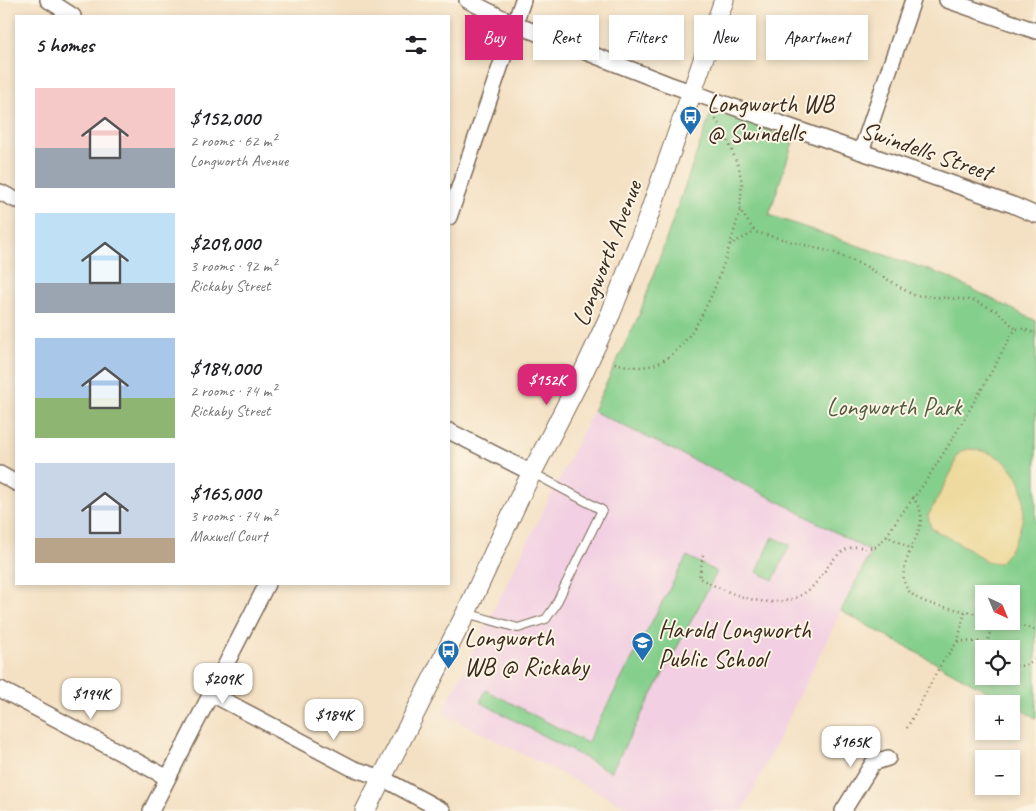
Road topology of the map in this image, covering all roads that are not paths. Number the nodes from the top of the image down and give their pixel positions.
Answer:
1 (48, 0) edge
2 (467, 0) edge
3 (522, 0) edge
4 (724, 0) edge
5 (913, 0) edge
6 (948, 0) edge
7 (71, 15) edge
8 (496, 15) edge
9 (517, 15) edge
10 (523, 28) edge
11 (1036, 31) edge
12 (502, 60) edge
13 (691, 93) junction
14 (861, 152) junction
15 (0, 192) edge
16 (15, 200) edge
17 (450, 215) edge
18 (1036, 215) edge
19 (450, 432) edge
20 (532, 473) junction
21 (0, 474) edge
22 (15, 482) edge
23 (266, 585) edge
24 (466, 613) junction
25 (0, 689) edge
26 (212, 694) junction
27 (888, 758) dead end
28 (168, 778) junction
29 (382, 778) junction
30 (151, 811) edge
31 (366, 811) edge
32 (443, 811) edge
33 (842, 811) edge

1 - 7 street
2 - 8 street, Swindells Street
3 - 9 street
4 - 13 street, Longworth Avenue
5 - 14 street
6 - 11 street
10 - 13 street, Swindells Street
12 - 17 street
13 - 14 street, Swindells Street
13 - 20 street, Longworth Avenue
14 - 18 street, Swindells Street
15 - 16 street
19 - 20 street
20 - 24 street, Longworth Avenue
20 - 24 lane
21 - 22 street
23 - 26 street
24 - 29 street, Longworth Avenue
25 - 28 street
26 - 28 street
26 - 29 street
27 - 33 street
28 - 30 street
29 - 31 street, Longworth Avenue
29 - 32 street

